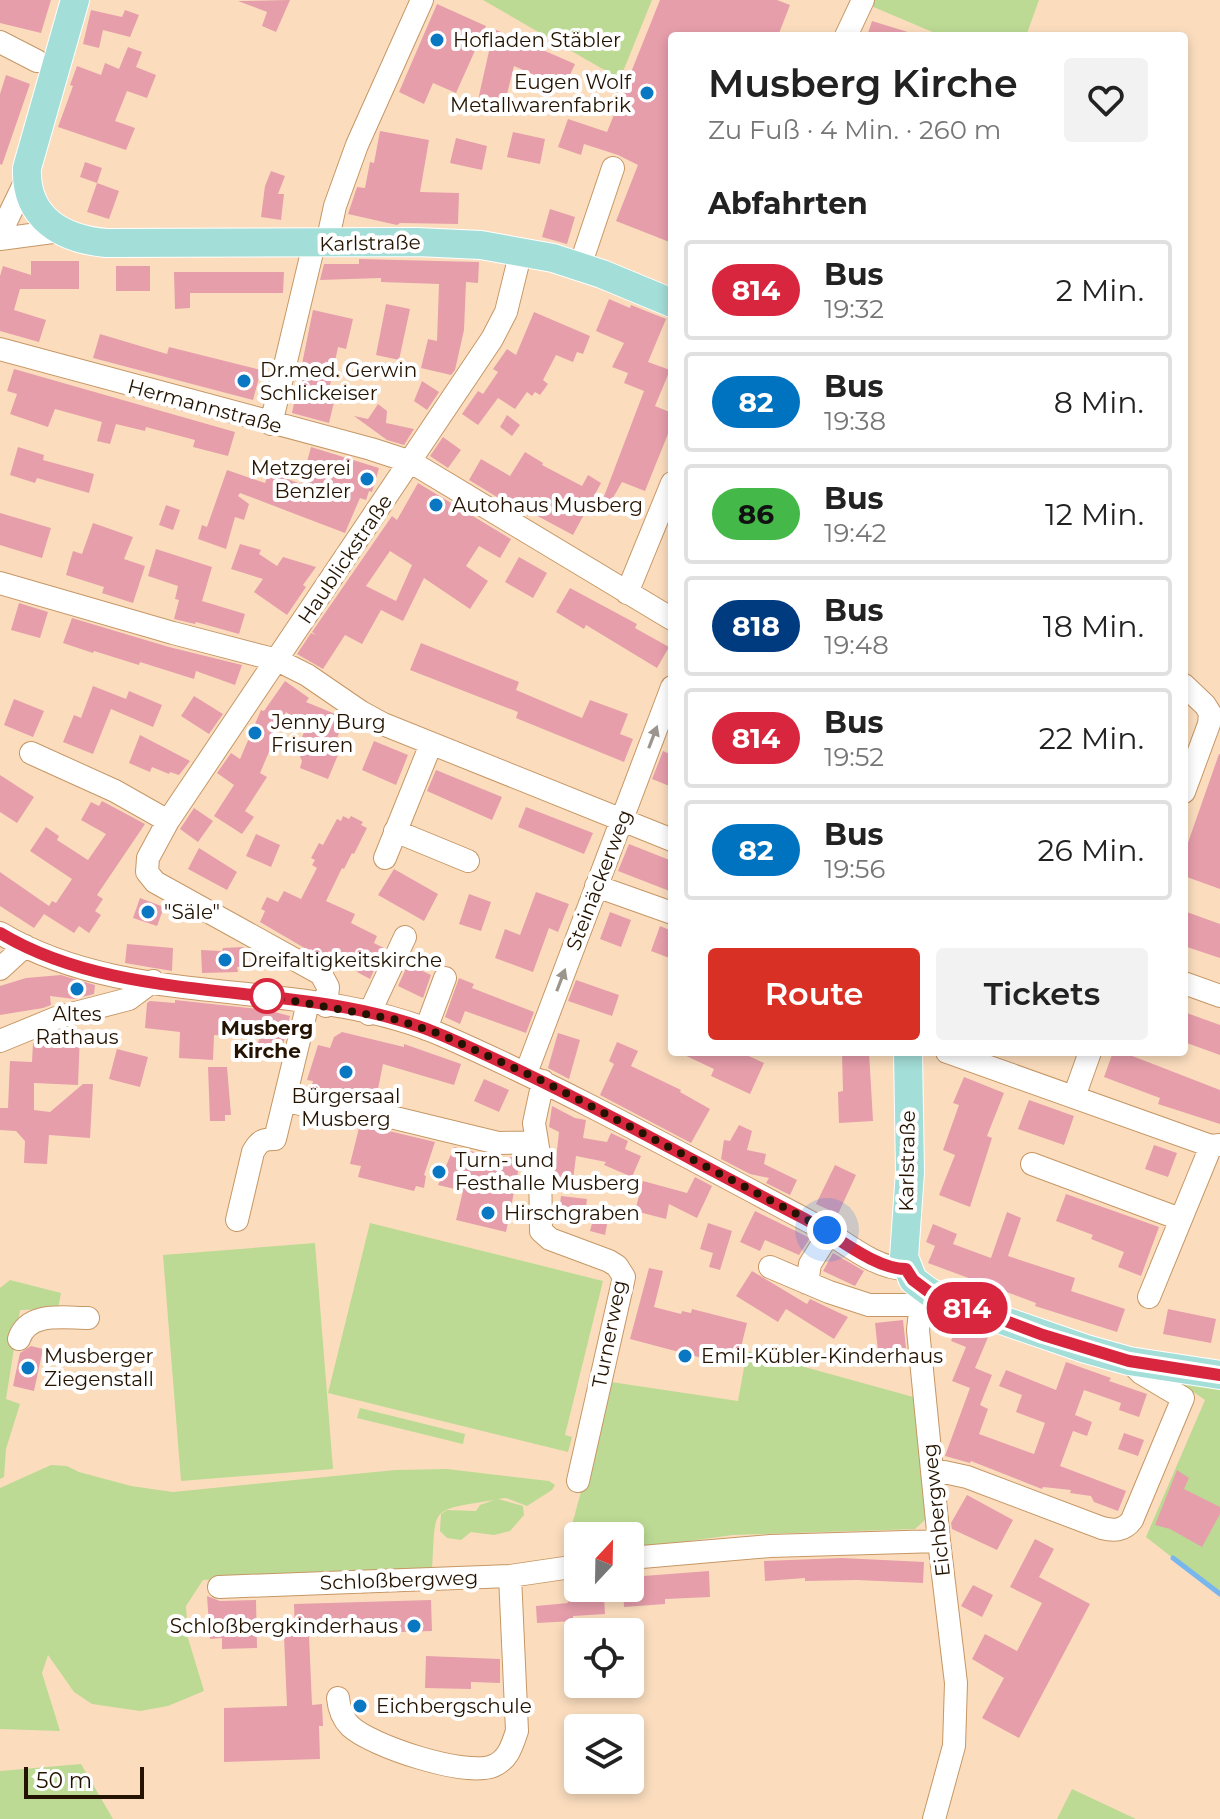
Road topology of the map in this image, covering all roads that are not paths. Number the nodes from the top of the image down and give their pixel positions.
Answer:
1 (75, 0) edge
2 (422, 0) edge
3 (863, 0) edge
4 (848, 32) edge
5 (0, 42) edge
6 (37, 61) dead end
7 (613, 168) dead end
8 (27, 178) junction
9 (60, 231) junction
10 (0, 237) edge
11 (320, 244) junction
12 (521, 251) junction
13 (580, 266) junction
14 (668, 301) edge
15 (0, 349) edge
16 (271, 424) junction
17 (411, 462) junction
18 (668, 493) edge
19 (0, 583) edge
20 (627, 593) junction
21 (668, 617) edge
22 (277, 660) junction
23 (1188, 689) edge
24 (668, 697) edge
25 (1215, 713) edge
26 (431, 744) junction
27 (31, 753) dead end
28 (1188, 781) edge
29 (621, 820) junction
30 (168, 821) junction
31 (395, 831) junction
32 (668, 838) edge
33 (385, 858) dead end
34 (468, 861) dead end
35 (596, 886) junction
36 (668, 912) edge
37 (0, 933) edge
38 (405, 937) dead end
39 (25, 946) junction
40 (0, 969) edge
41 (445, 978) dead end
42 (153, 981) junction
43 (1188, 984) edge
44 (1220, 996) edge
45 (317, 1004) junction
46 (369, 1014) junction
47 (426, 1029) junction
48 (0, 1041) edge
49 (908, 1056) edge
50 (958, 1056) edge
51 (1089, 1056) edge
52 (534, 1077) junction
53 (1074, 1097) junction
54 (285, 1100) junction
55 (536, 1142) junction
56 (1215, 1145) edge
57 (1032, 1164) dead end
58 (1180, 1219) junction
59 (237, 1220) dead end
60 (830, 1232) junction
61 (770, 1267) dead end
62 (906, 1269) junction
63 (807, 1283) junction
64 (1149, 1297) dead end
65 (926, 1298) junction
66 (88, 1318) dead end
67 (19, 1339) dead end
68 (1129, 1361) junction
69 (1220, 1375) edge
70 (932, 1472) junction
71 (578, 1481) dead end
72 (939, 1541) junction
73 (644, 1557) edge
74 (564, 1568) edge
75 (510, 1576) junction
76 (219, 1587) dead end
77 (338, 1698) dead end
78 (934, 1819) edge

1 - 8 main road
2 - 11 street
3 - 4 street
5 - 6 street
7 - 13 street
8 - 9 main road
8 - 10 street
9 - 10 street
9 - 11 main road, Karlstraße
11 - 12 main road, Karlstraße
11 - 16 street
12 - 13 main road, Karlstraße
12 - 17 street, Haublickstraße
13 - 14 main road, Karlstraße
15 - 16 street, Hermannstraße
16 - 17 street, Hermannstraße
17 - 20 street, Hermannstraße
17 - 22 street, Haublickstraße
18 - 20 street
19 - 22 street
20 - 21 street, Hermannstraße
22 - 26 street
22 - 30 street, Haublickstraße
23 - 25 street
29 -> 24 street, Steinäckerweg
25 - 28 street
26 - 29 street
26 - 31 street
27 - 30 street
29 - 32 street
29 - 35 street, Steinäckerweg
30 - 45 street, Haublickstraße
31 - 33 street
31 - 34 street
35 - 36 street
52 -> 35 street, Steinäckerweg
37 - 39 street
38 - 46 street
39 - 40 street
39 - 42 street
41 - 47 street
42 - 45 street
42 - 48 street
43 - 44 street
45 - 46 street
45 - 54 street
46 - 47 street
47 - 52 street
49 - 62 main road, Karlstraße
50 - 53 street
51 - 53 street
52 - 55 street, Turnerweg
52 - 60 street
53 - 56 street
54 - 55 street
54 - 59 street
55 - 71 street, Turnerweg
56 - 58 street
57 - 58 street
58 - 64 street
60 - 62 street
60 - 63 street
61 - 63 street
62 - 65 main road
63 - 65 street
65 - 68 main road
65 - 70 street, Eichbergweg
66 - 67 street
68 - 69 main road
68 - 70 street
70 - 72 street, Eichbergweg
72 - 73 street
72 - 78 street, Eichbergweg
74 - 75 street, Schloßbergweg
75 - 76 street, Schloßbergweg
75 - 77 street

